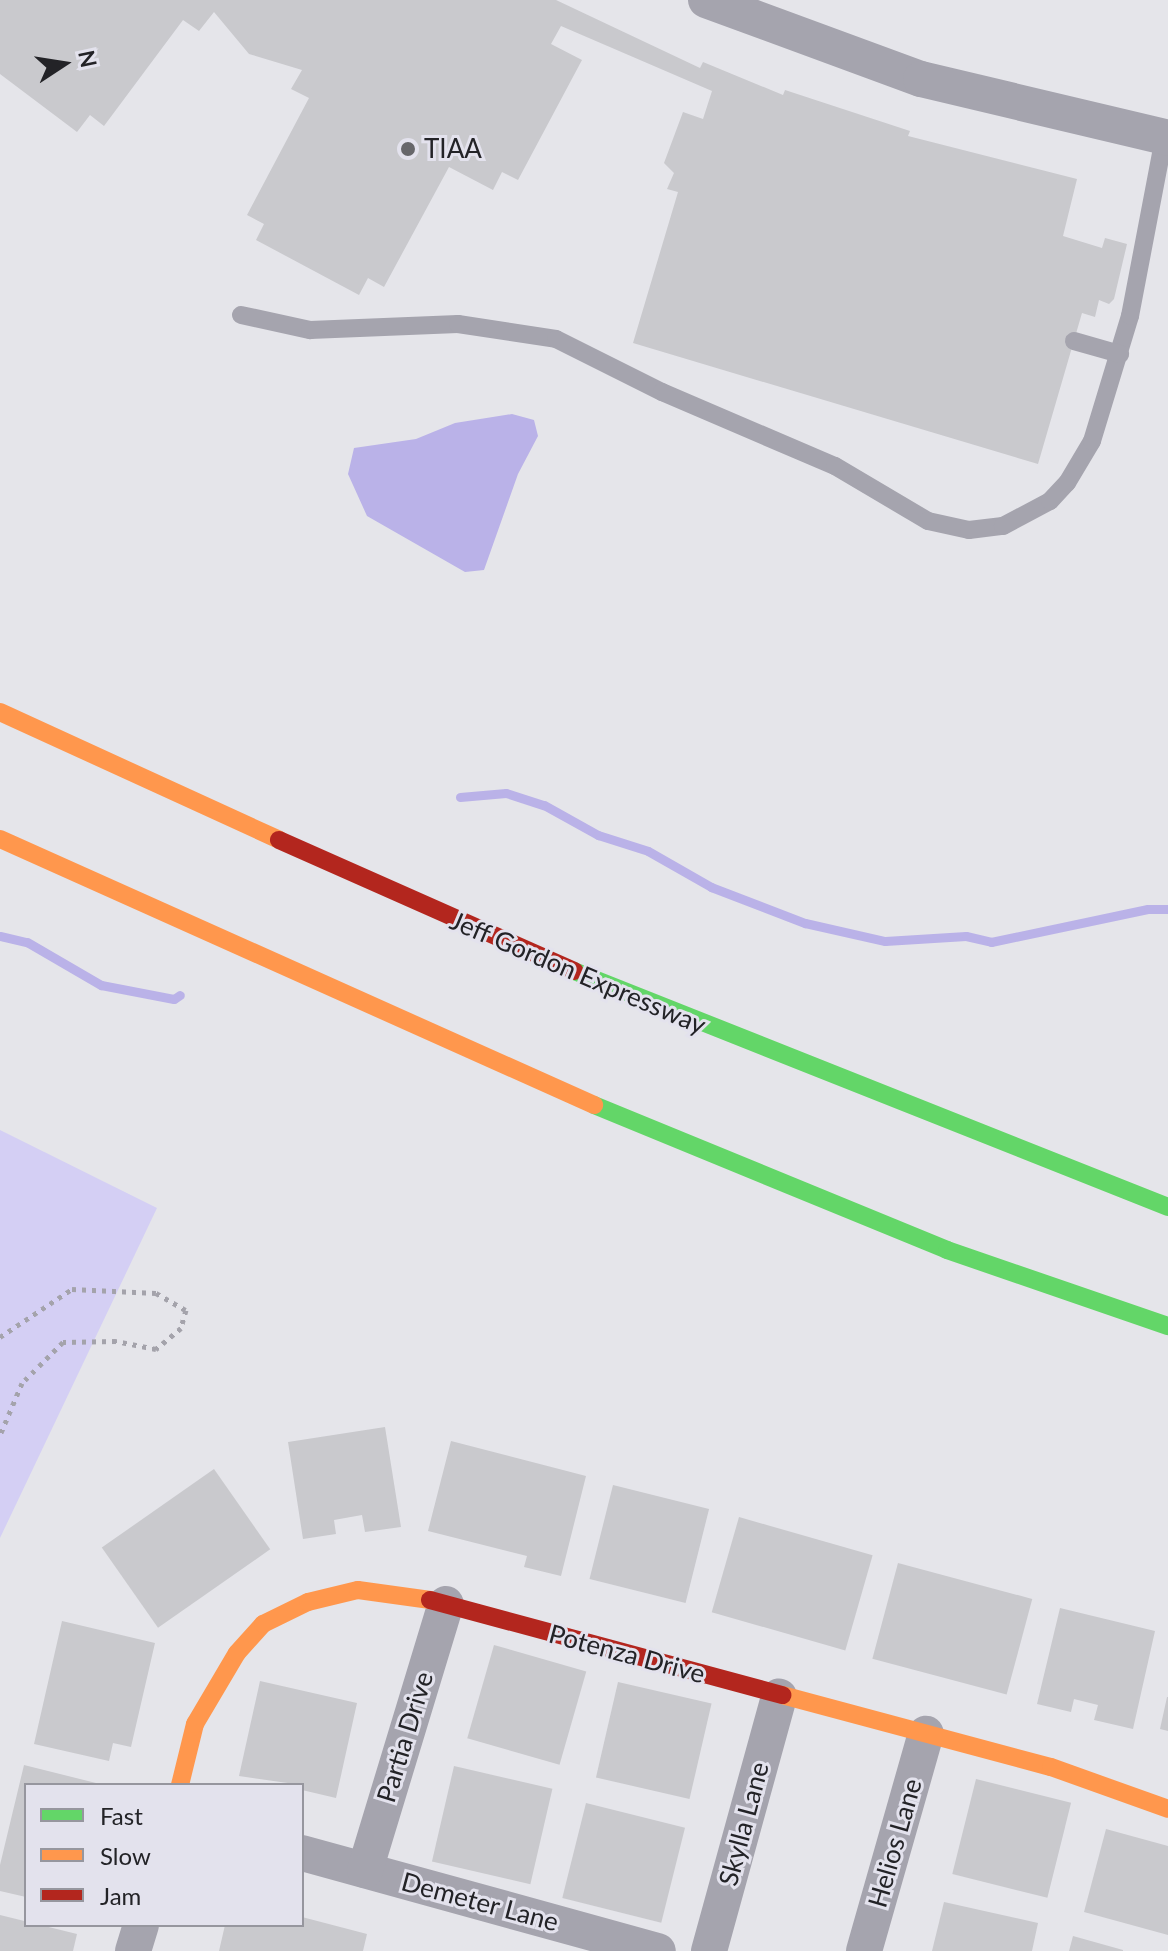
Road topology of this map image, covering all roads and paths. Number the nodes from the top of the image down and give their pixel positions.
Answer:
1 (706, 0) edge
2 (1166, 138) edge
3 (241, 315) dead end
4 (1074, 341) dead end
5 (1120, 354) junction
6 (0, 712) edge
7 (0, 839) edge
8 (1168, 1207) edge
9 (1168, 1326) edge
10 (0, 1337) edge
11 (0, 1435) edge
12 (446, 1604) junction
13 (779, 1696) junction
14 (926, 1734) junction
15 (180, 1783) edge
16 (1168, 1809) edge
17 (304, 1854) edge
18 (365, 1870) junction
19 (140, 1927) edge
20 (133, 1951) edge
21 (658, 1951) edge
22 (709, 1951) edge
23 (864, 1951) edge

1 - 2 street
2 - 5 lane
3 - 5 lane
4 - 5 lane
6 - 8 main road, Jeff Gordon Expressway
7 - 9 main road
10 - 11 path
12 - 13 main road, Potenza Drive
12 - 15 main road, Potenza Drive
12 - 18 street, Partia Drive
13 - 14 main road, Potenza Drive
13 - 22 street, Skylla Lane
14 - 16 main road, Potenza Drive
14 - 23 street, Helios Lane
17 - 18 street, Demeter Lane
18 - 21 street, Demeter Lane
19 - 20 street

